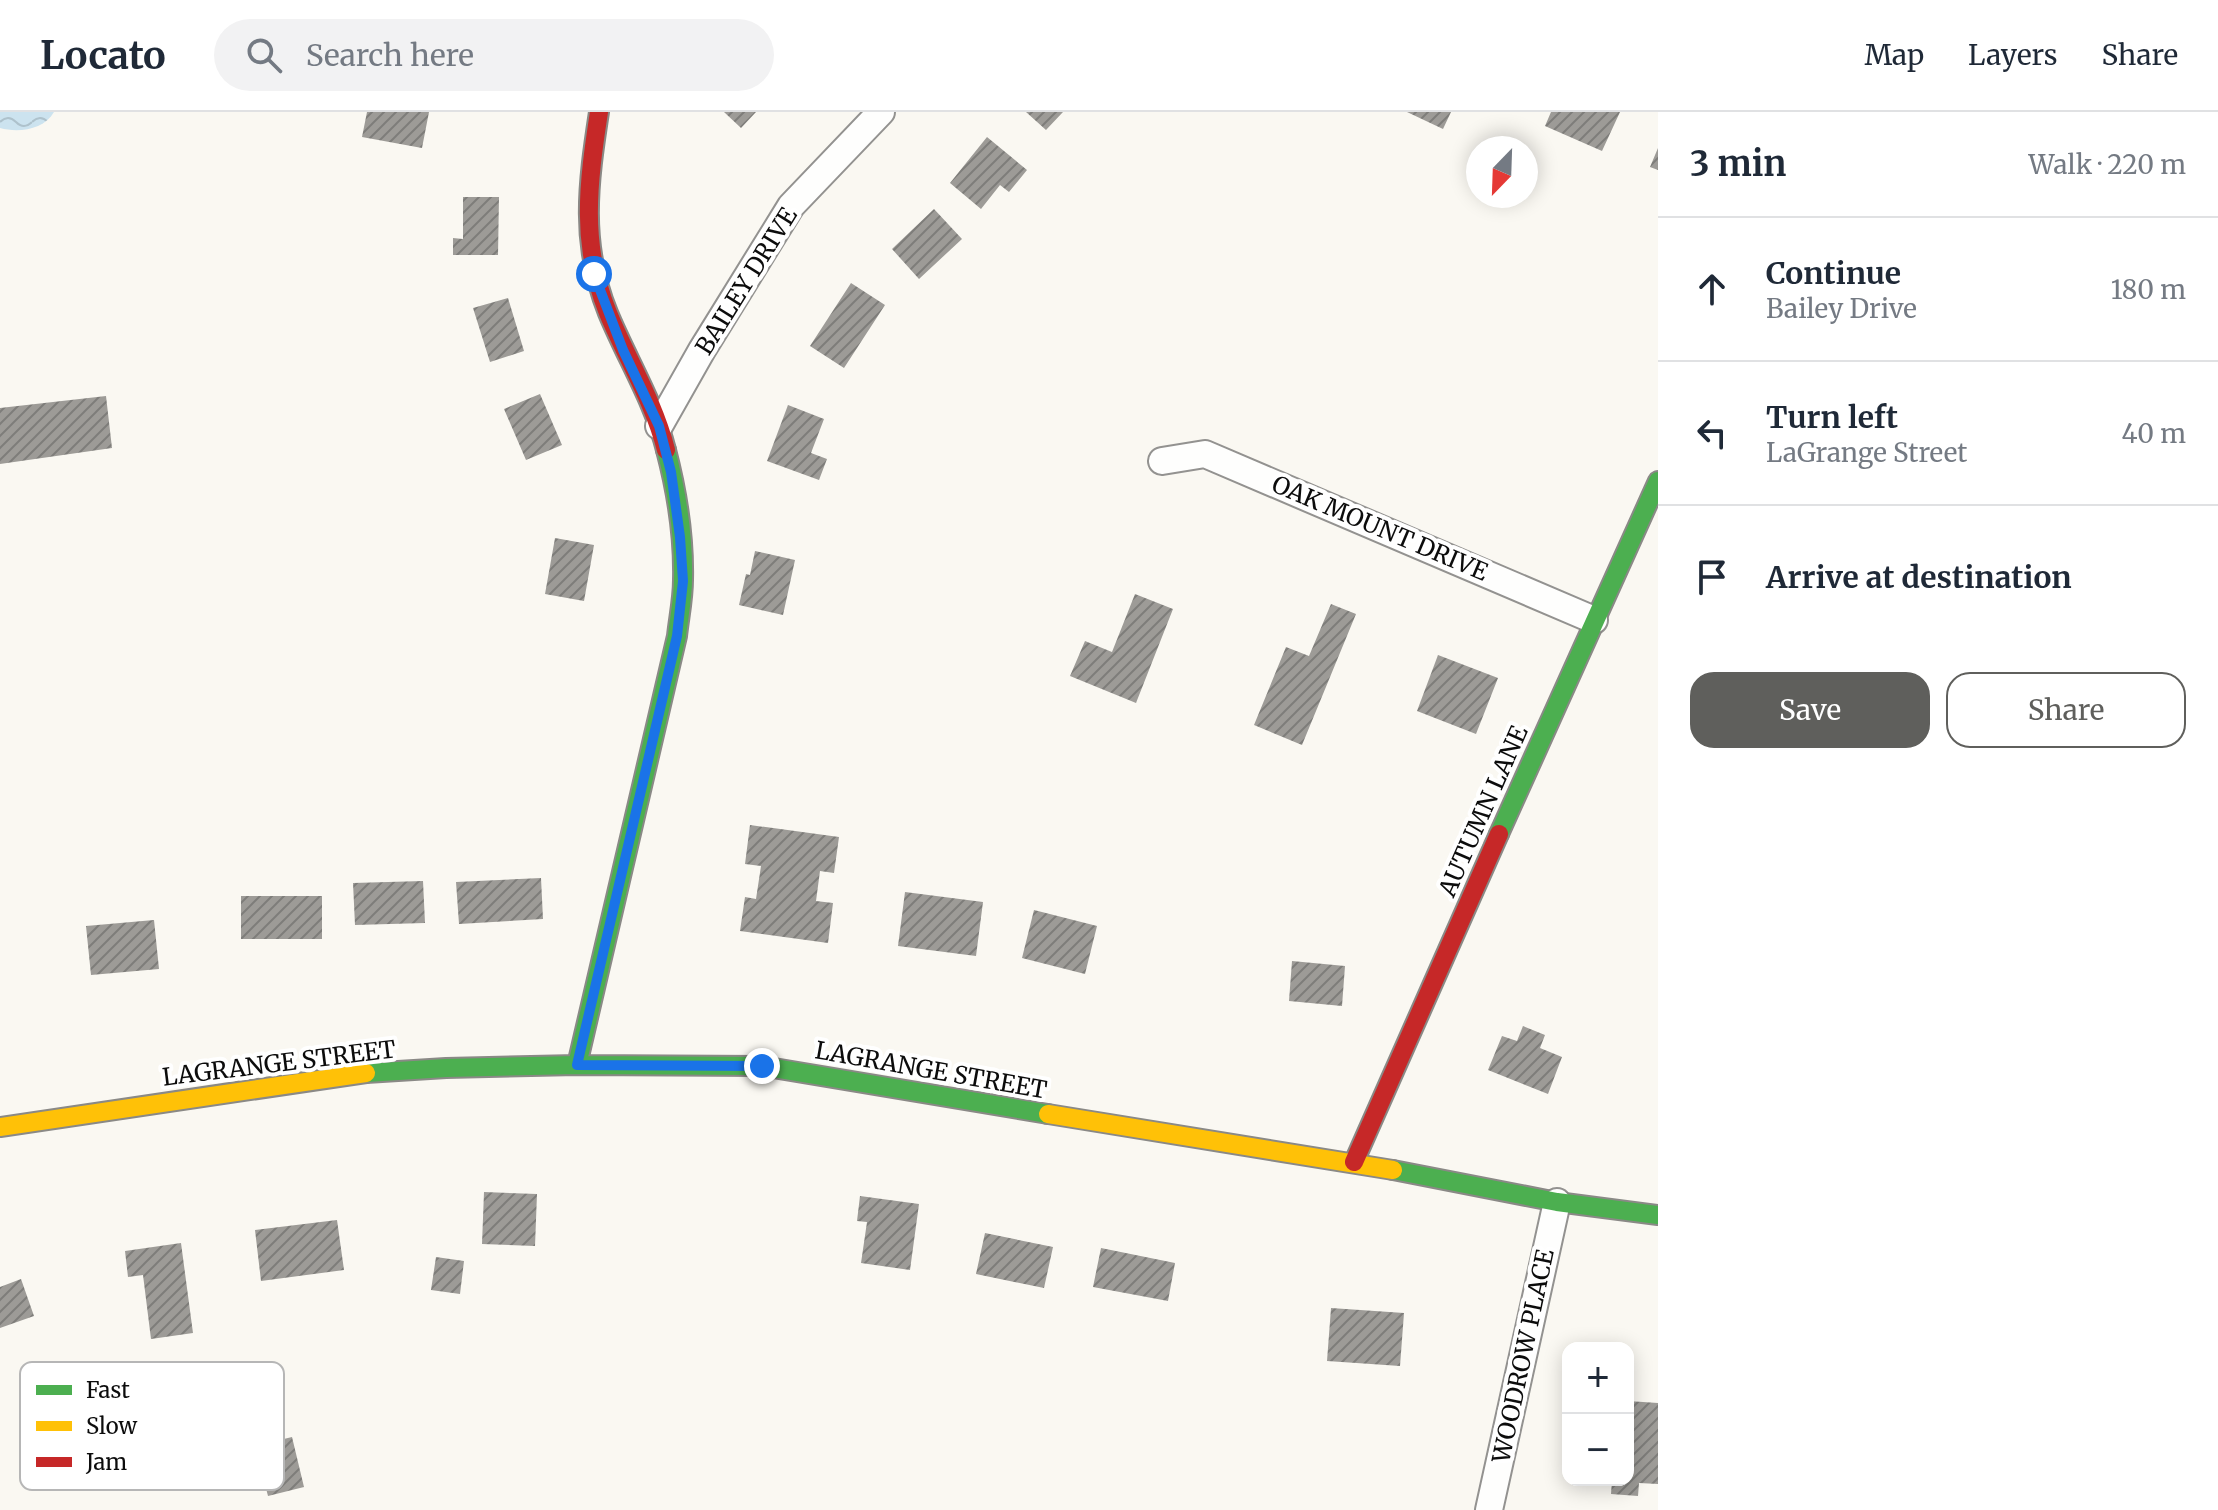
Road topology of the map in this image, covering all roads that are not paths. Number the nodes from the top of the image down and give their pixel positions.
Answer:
1 (599, 112) edge
2 (881, 112) edge
3 (659, 426) junction
4 (1162, 461) dead end
5 (1658, 481) edge
6 (1594, 620) junction
7 (577, 1065) junction
8 (0, 1127) edge
9 (1354, 1162) junction
10 (1557, 1202) junction
11 (1658, 1215) edge
12 (1489, 1510) edge

1 - 3 street
2 - 3 street, BAILEY DRIVE
3 - 7 street
4 - 6 street, OAK MOUNT DRIVE
5 - 6 street, AUTUMN LANE
6 - 9 street, AUTUMN LANE
7 - 8 street, LAGRANGE STREET
7 - 9 street, LAGRANGE STREET
9 - 10 street, LAGRANGE STREET
10 - 11 street, LAGRANGE STREET
10 - 12 street, WOODROW PLACE

